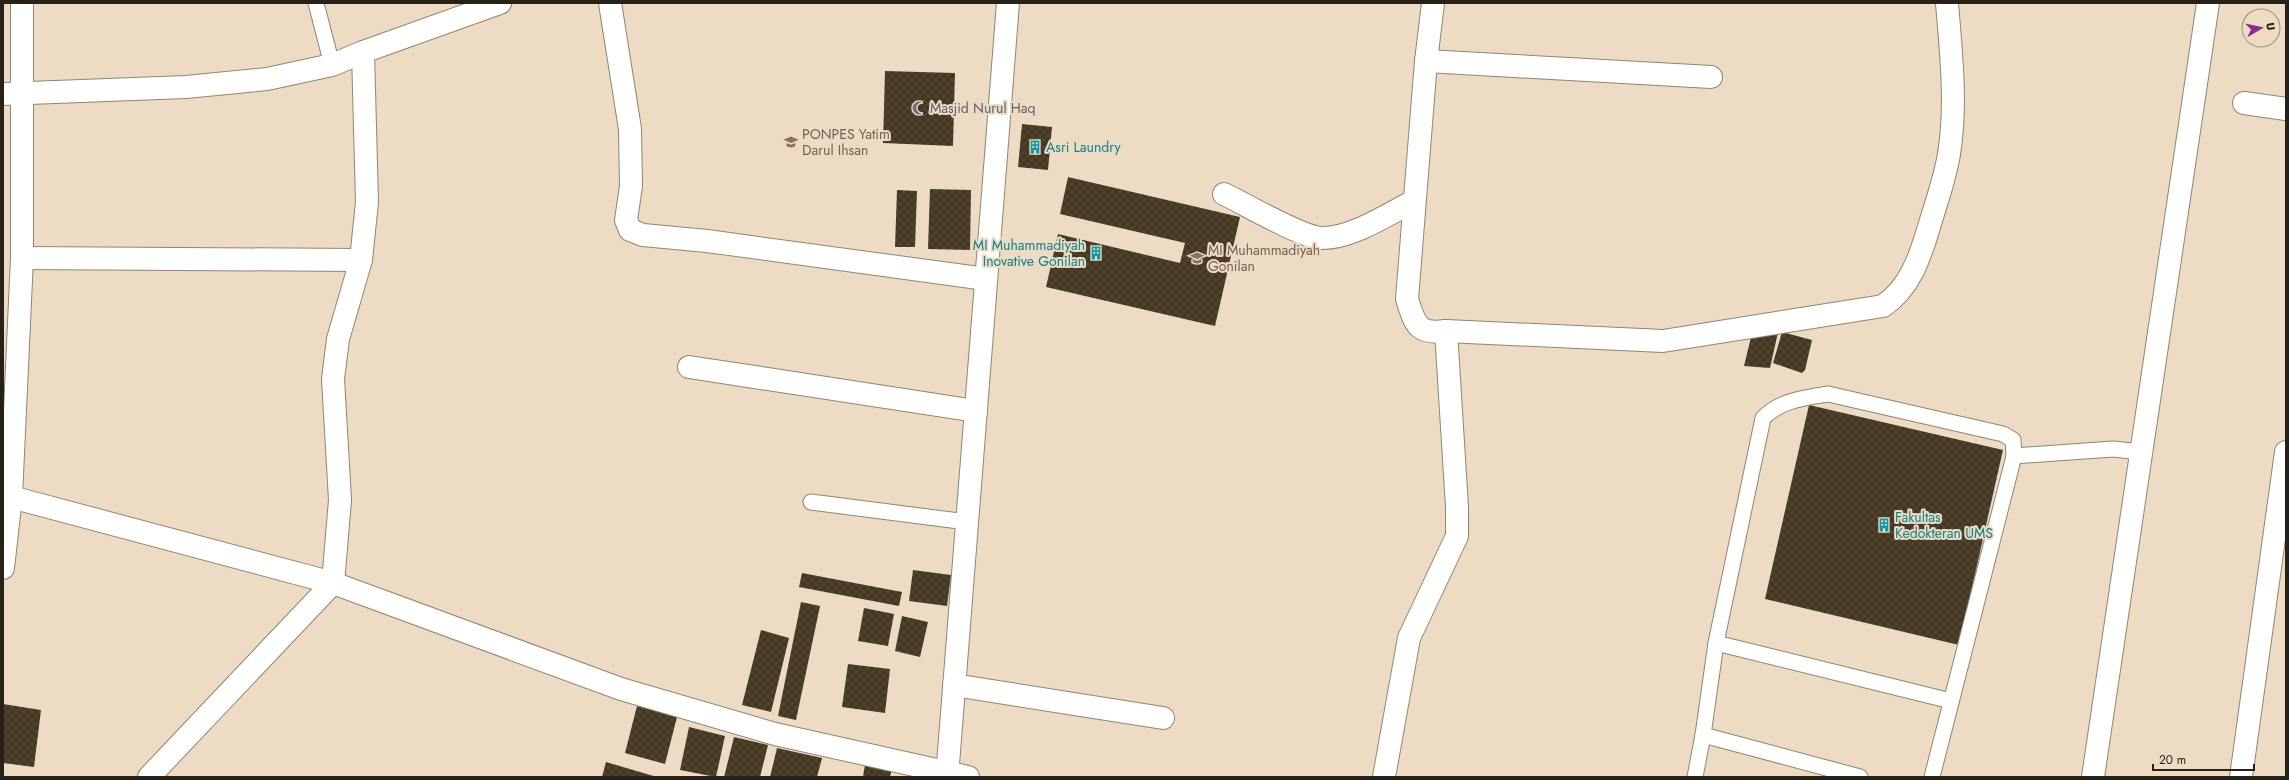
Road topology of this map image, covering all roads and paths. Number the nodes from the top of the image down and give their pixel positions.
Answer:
1 (22, 3) edge
2 (316, 3) edge
3 (500, 3) edge
4 (610, 3) edge
5 (1008, 3) edge
6 (1433, 3) edge
7 (1947, 3) edge
8 (2208, 3) edge
9 (363, 52) junction
10 (1426, 61) junction
11 (332, 65) junction
12 (1711, 78) dead end
13 (12, 93) edge
14 (2244, 103) dead end
15 (2286, 109) edge
16 (1224, 194) dead end
17 (1414, 201) junction
18 (22, 258) junction
19 (361, 260) junction
20 (986, 279) junction
21 (1446, 331) junction
22 (688, 367) dead end
23 (976, 411) junction
24 (2141, 452) junction
25 (2286, 452) edge
26 (2014, 456) junction
27 (11, 497) junction
28 (811, 502) dead end
29 (967, 522) junction
30 (3, 568) edge
31 (334, 583) junction
32 (1716, 643) junction
33 (954, 685) junction
34 (1951, 701) junction
35 (1163, 718) dead end
36 (1703, 735) junction
37 (954, 775) edge
38 (149, 777) edge
39 (1384, 777) edge
40 (1695, 777) edge
41 (1860, 777) edge
42 (1932, 777) edge
43 (2093, 777) edge
44 (2241, 777) edge

1 - 13 street
2 - 11 lane
3 - 9 street
4 - 20 street
5 - 20 street
6 - 10 street
7 - 21 street
8 - 24 street
9 - 11 street
9 - 19 street
10 - 12 street
10 - 17 street
11 - 13 street
13 - 18 street
14 - 15 street
16 - 17 street
17 - 21 street
18 - 19 street
18 - 27 street
19 - 31 street
20 - 23 street
21 - 39 street
22 - 23 street
23 - 29 street
24 - 26 lane
24 - 43 street
25 - 44 street
26 - 32 lane
26 - 34 lane
27 - 30 street
27 - 31 street
28 - 29 lane
29 - 33 street
31 - 37 street
31 - 38 street
32 - 34 lane
32 - 36 lane
33 - 35 street
33 - 37 street
34 - 42 lane
36 - 40 lane
36 - 41 lane

